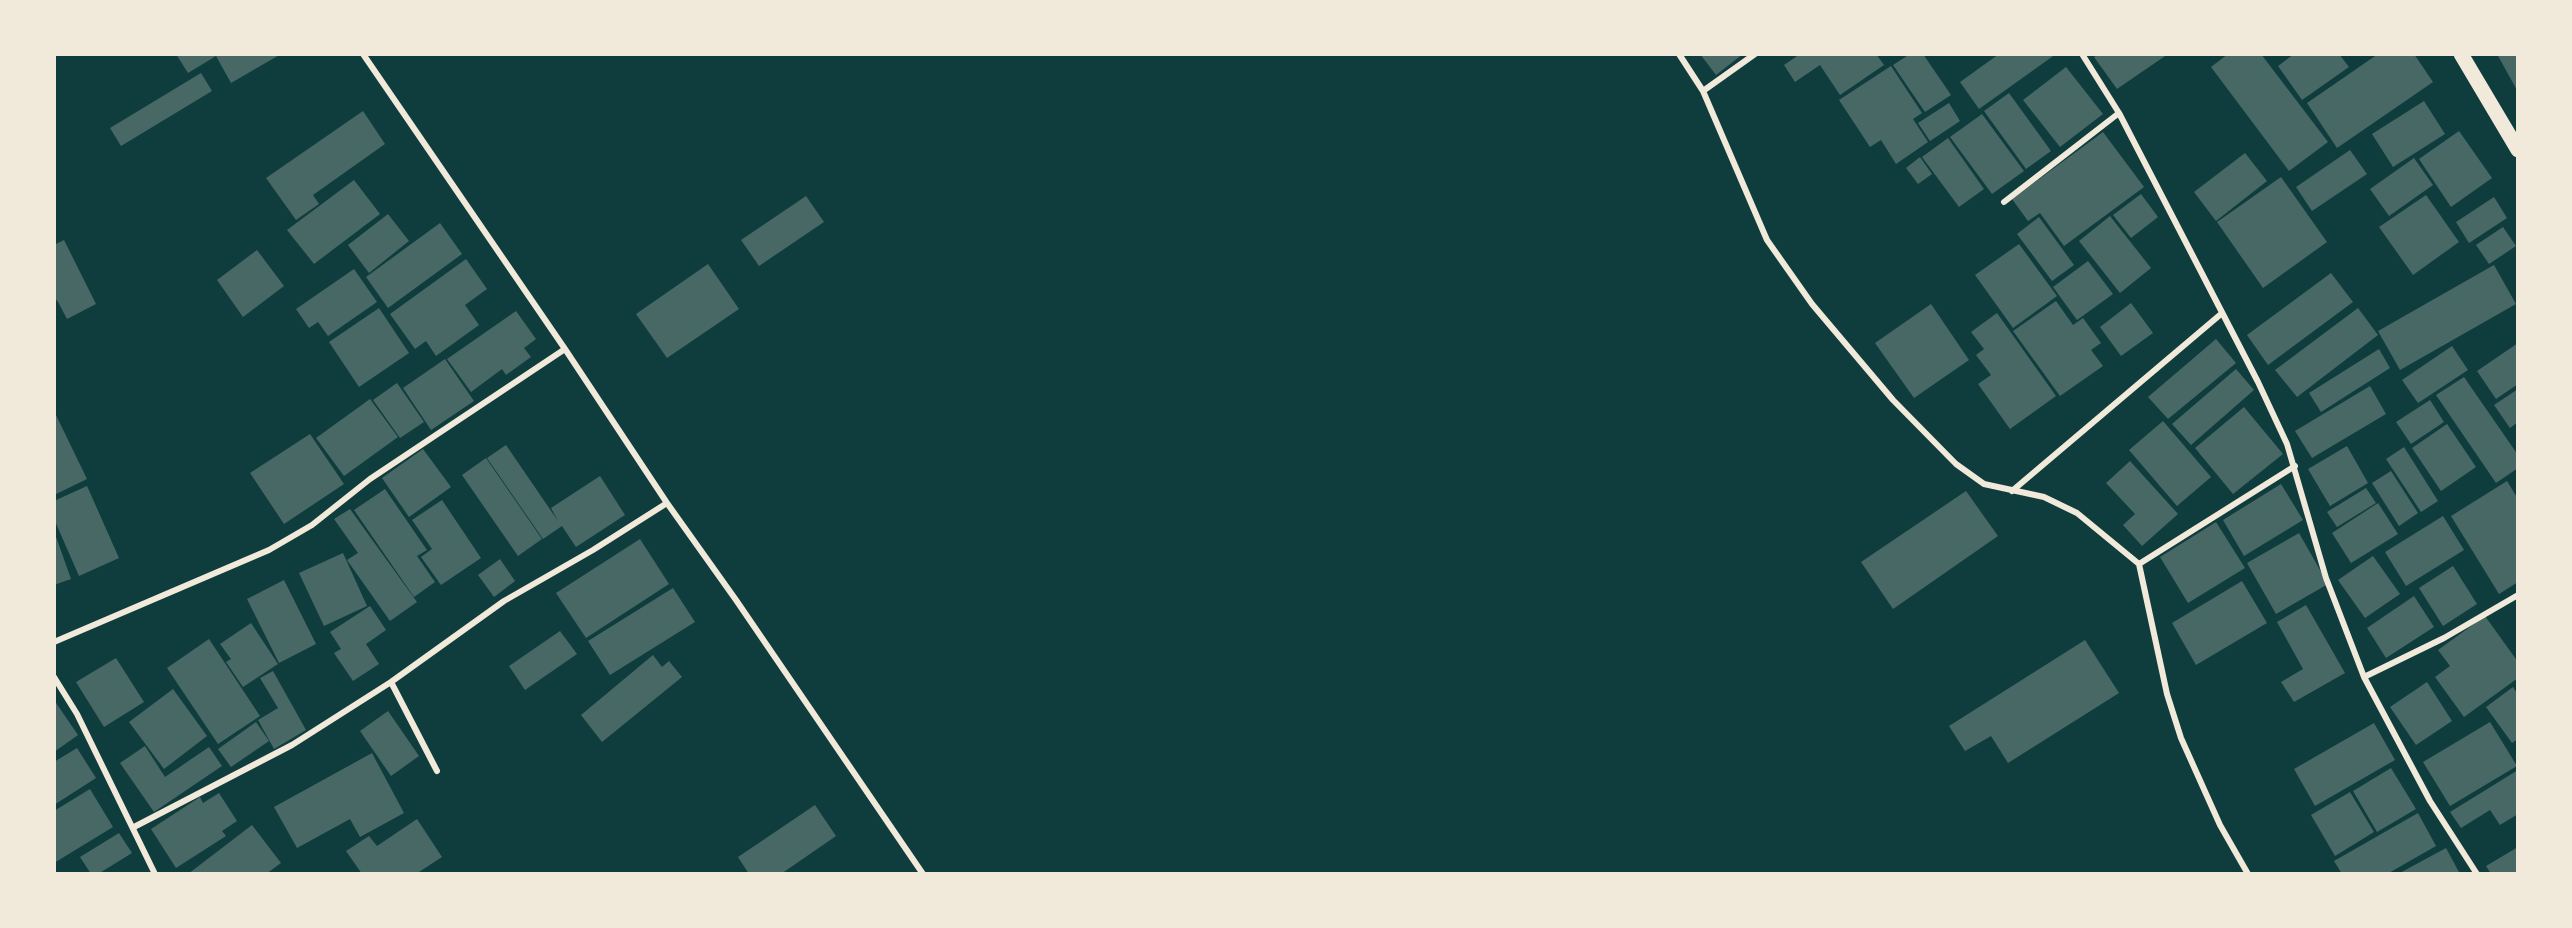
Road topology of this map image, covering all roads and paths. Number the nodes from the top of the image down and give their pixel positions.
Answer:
1 (363, 54) edge
2 (1678, 54) edge
3 (1755, 54) edge
4 (2082, 54) edge
5 (2461, 54) edge
6 (1703, 92) junction
7 (2118, 112) junction
8 (2518, 150) edge
9 (2004, 202) dead end
10 (2221, 314) junction
11 (565, 349) junction
12 (2295, 466) junction
13 (2012, 491) junction
14 (667, 503) junction
15 (2139, 564) junction
16 (2518, 595) edge
17 (54, 642) edge
18 (54, 677) edge
19 (2364, 677) junction
20 (390, 682) junction
21 (437, 771) dead end
22 (134, 827) junction
23 (155, 874) edge
24 (923, 874) edge
25 (2248, 874) edge
26 (2477, 874) edge

1 - 11 street
2 - 6 street
3 - 6 street
4 - 7 street
5 - 8 main road
6 - 13 street
7 - 9 street
7 - 10 street
10 - 12 street
10 - 13 street
11 - 14 street
11 - 17 street
12 - 15 street
12 - 19 street
13 - 15 street
14 - 20 street
14 - 24 street
15 - 25 street
16 - 19 street
18 - 22 street
19 - 26 street
20 - 21 street
20 - 22 street
22 - 23 street

